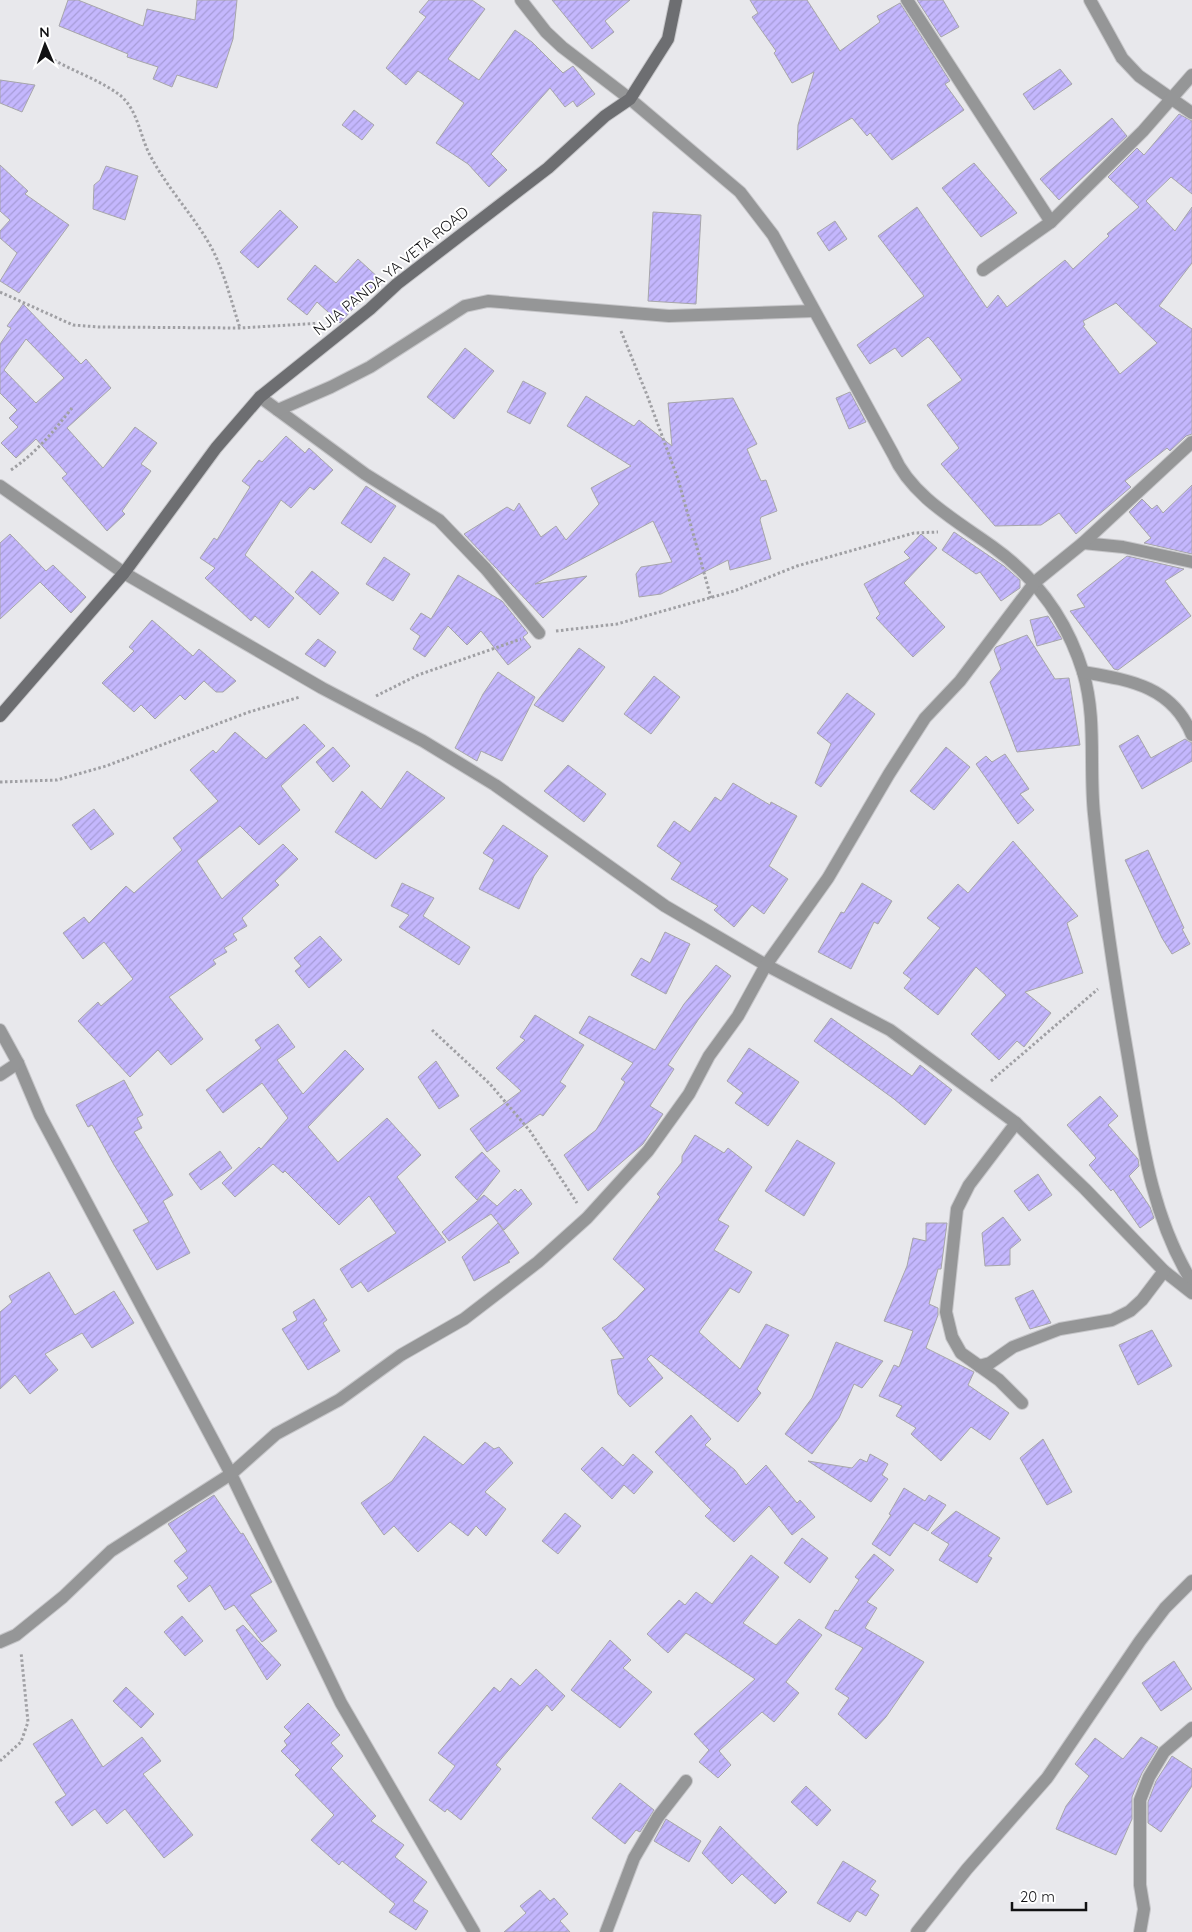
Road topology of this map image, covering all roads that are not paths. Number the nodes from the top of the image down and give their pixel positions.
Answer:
1 (522, 0) edge
2 (676, 0) edge
3 (907, 0) edge
4 (1090, 0) edge
5 (1192, 75) edge
6 (630, 99) junction
7 (1171, 99) junction
8 (1192, 113) edge
9 (1051, 222) junction
10 (983, 270) dead end
11 (814, 311) junction
12 (260, 398) junction
13 (278, 410) junction
14 (1192, 442) edge
15 (0, 486) edge
16 (1082, 543) junction
17 (1192, 562) edge
18 (124, 573) junction
19 (1035, 582) junction
20 (539, 633) road end
21 (1083, 672) junction
22 (0, 716) edge
23 (1192, 735) edge
24 (766, 965) junction
25 (0, 1030) edge
26 (18, 1063) junction
27 (0, 1075) edge
28 (1016, 1123) junction
29 (1164, 1271) junction
30 (1192, 1282) edge
31 (1192, 1294) edge
32 (979, 1366) junction
33 (1022, 1403) dead end
34 (231, 1474) junction
35 (1192, 1581) edge
36 (0, 1642) edge
37 (1192, 1728) edge
38 (686, 1781) dead end
39 (474, 1932) edge
40 (606, 1932) edge
41 (917, 1932) edge
42 (1140, 1932) edge

1 - 6 street
2 - 6 street, NJIA PANDA YA VETA ROAD
3 - 9 street
4 - 7 street
5 - 7 street
6 - 11 street
6 - 12 street, NJIA PANDA YA VETA ROAD
7 - 8 street
7 - 9 street
9 - 10 street
11 - 13 street
11 - 19 street
12 - 13 street
12 - 18 street, NJIA PANDA YA VETA ROAD
13 - 20 street
14 - 16 street
15 - 18 street
16 - 17 street
16 - 19 street
18 - 22 street, NJIA PANDA YA VETA ROAD
18 - 24 street
19 - 21 street
19 - 24 street
21 - 23 street
21 - 30 street
24 - 28 street
24 - 34 street
25 - 26 street
26 - 27 street
26 - 34 street
28 - 29 street
28 - 32 street
29 - 31 street
29 - 32 street
32 - 33 street
34 - 36 street
34 - 39 street
35 - 41 street
37 - 42 street
38 - 40 street

